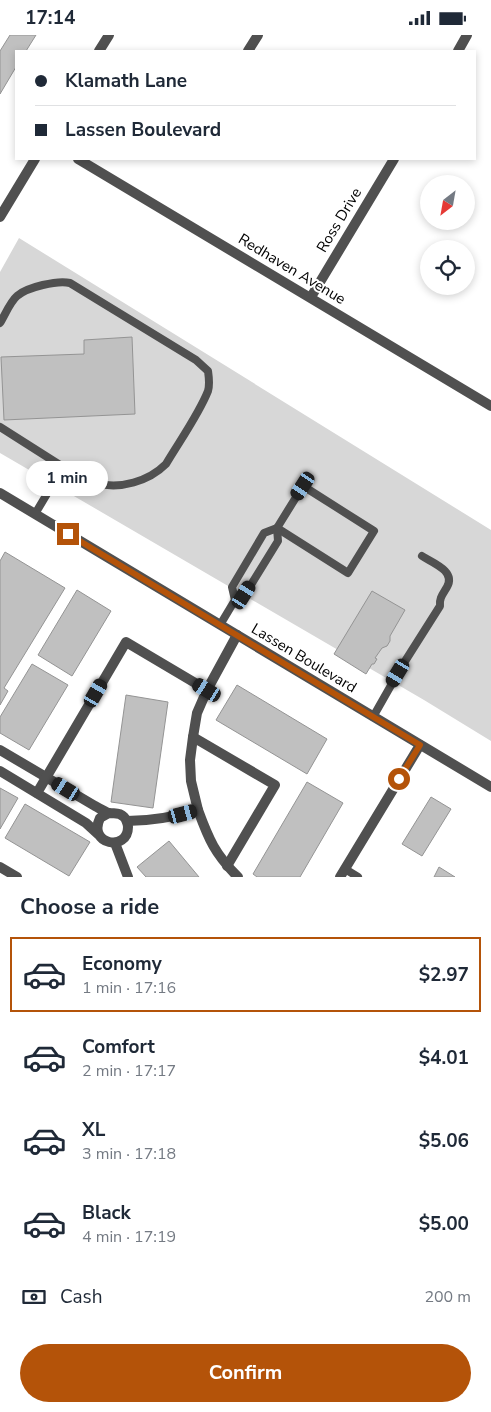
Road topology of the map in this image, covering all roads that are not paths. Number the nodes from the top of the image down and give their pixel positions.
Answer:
1 (108, 35) edge
2 (258, 35) edge
3 (467, 35) edge
4 (100, 50) edge
5 (249, 50) edge
6 (459, 50) edge
7 (34, 160) edge
8 (80, 160) edge
9 (393, 160) edge
10 (0, 217) edge
11 (311, 297) junction
12 (0, 323) edge
13 (491, 406) edge
14 (0, 427) edge
15 (63, 467) junction
16 (0, 493) edge
17 (35, 514) junction
18 (277, 528) junction
19 (422, 556) dead end
20 (235, 600) junction
21 (220, 625) junction
22 (237, 635) junction
23 (207, 690) junction
24 (373, 717) junction
25 (194, 737) junction
26 (420, 745) junction
27 (0, 750) edge
28 (0, 771) edge
29 (47, 778) junction
30 (491, 787) edge
31 (37, 793) junction
32 (198, 810) junction
33 (109, 813) junction
34 (126, 821) junction
35 (98, 834) junction
36 (115, 843) junction
37 (227, 866) junction
38 (0, 867) edge
39 (343, 873) edge
40 (17, 877) edge
41 (128, 877) edge
42 (238, 877) edge
43 (358, 877) edge

1 - 4 street
2 - 5 street
3 - 6 street
7 - 10 street
8 - 11 street, Redhaven Avenue
9 - 11 street, Ross Drive
11 - 13 street, Redhaven Avenue
12 - 15 lane
14 - 15 lane
15 - 17 lane
16 - 17 street, Lassen Boulevard
17 - 21 street, Lassen Boulevard
18 - 18 lane
18 - 20 lane
18 - 20 lane
19 - 24 lane
20 - 21 lane
21 - 22 street, Lassen Boulevard
22 - 23 street
22 - 24 street, Lassen Boulevard
23 - 25 street
23 - 29 street
24 - 26 street, Lassen Boulevard
25 - 32 street
25 - 37 street
26 - 30 street, Lassen Boulevard
26 - 39 street
27 - 29 street
28 - 31 street
29 - 31 street
29 - 33 street
31 - 35 street
32 - 34 street
32 - 37 street
33 - 34 street
33 - 35 street
34 - 36 street
35 - 36 street
36 - 41 street
37 - 42 street
38 - 40 street
39 - 43 lane

